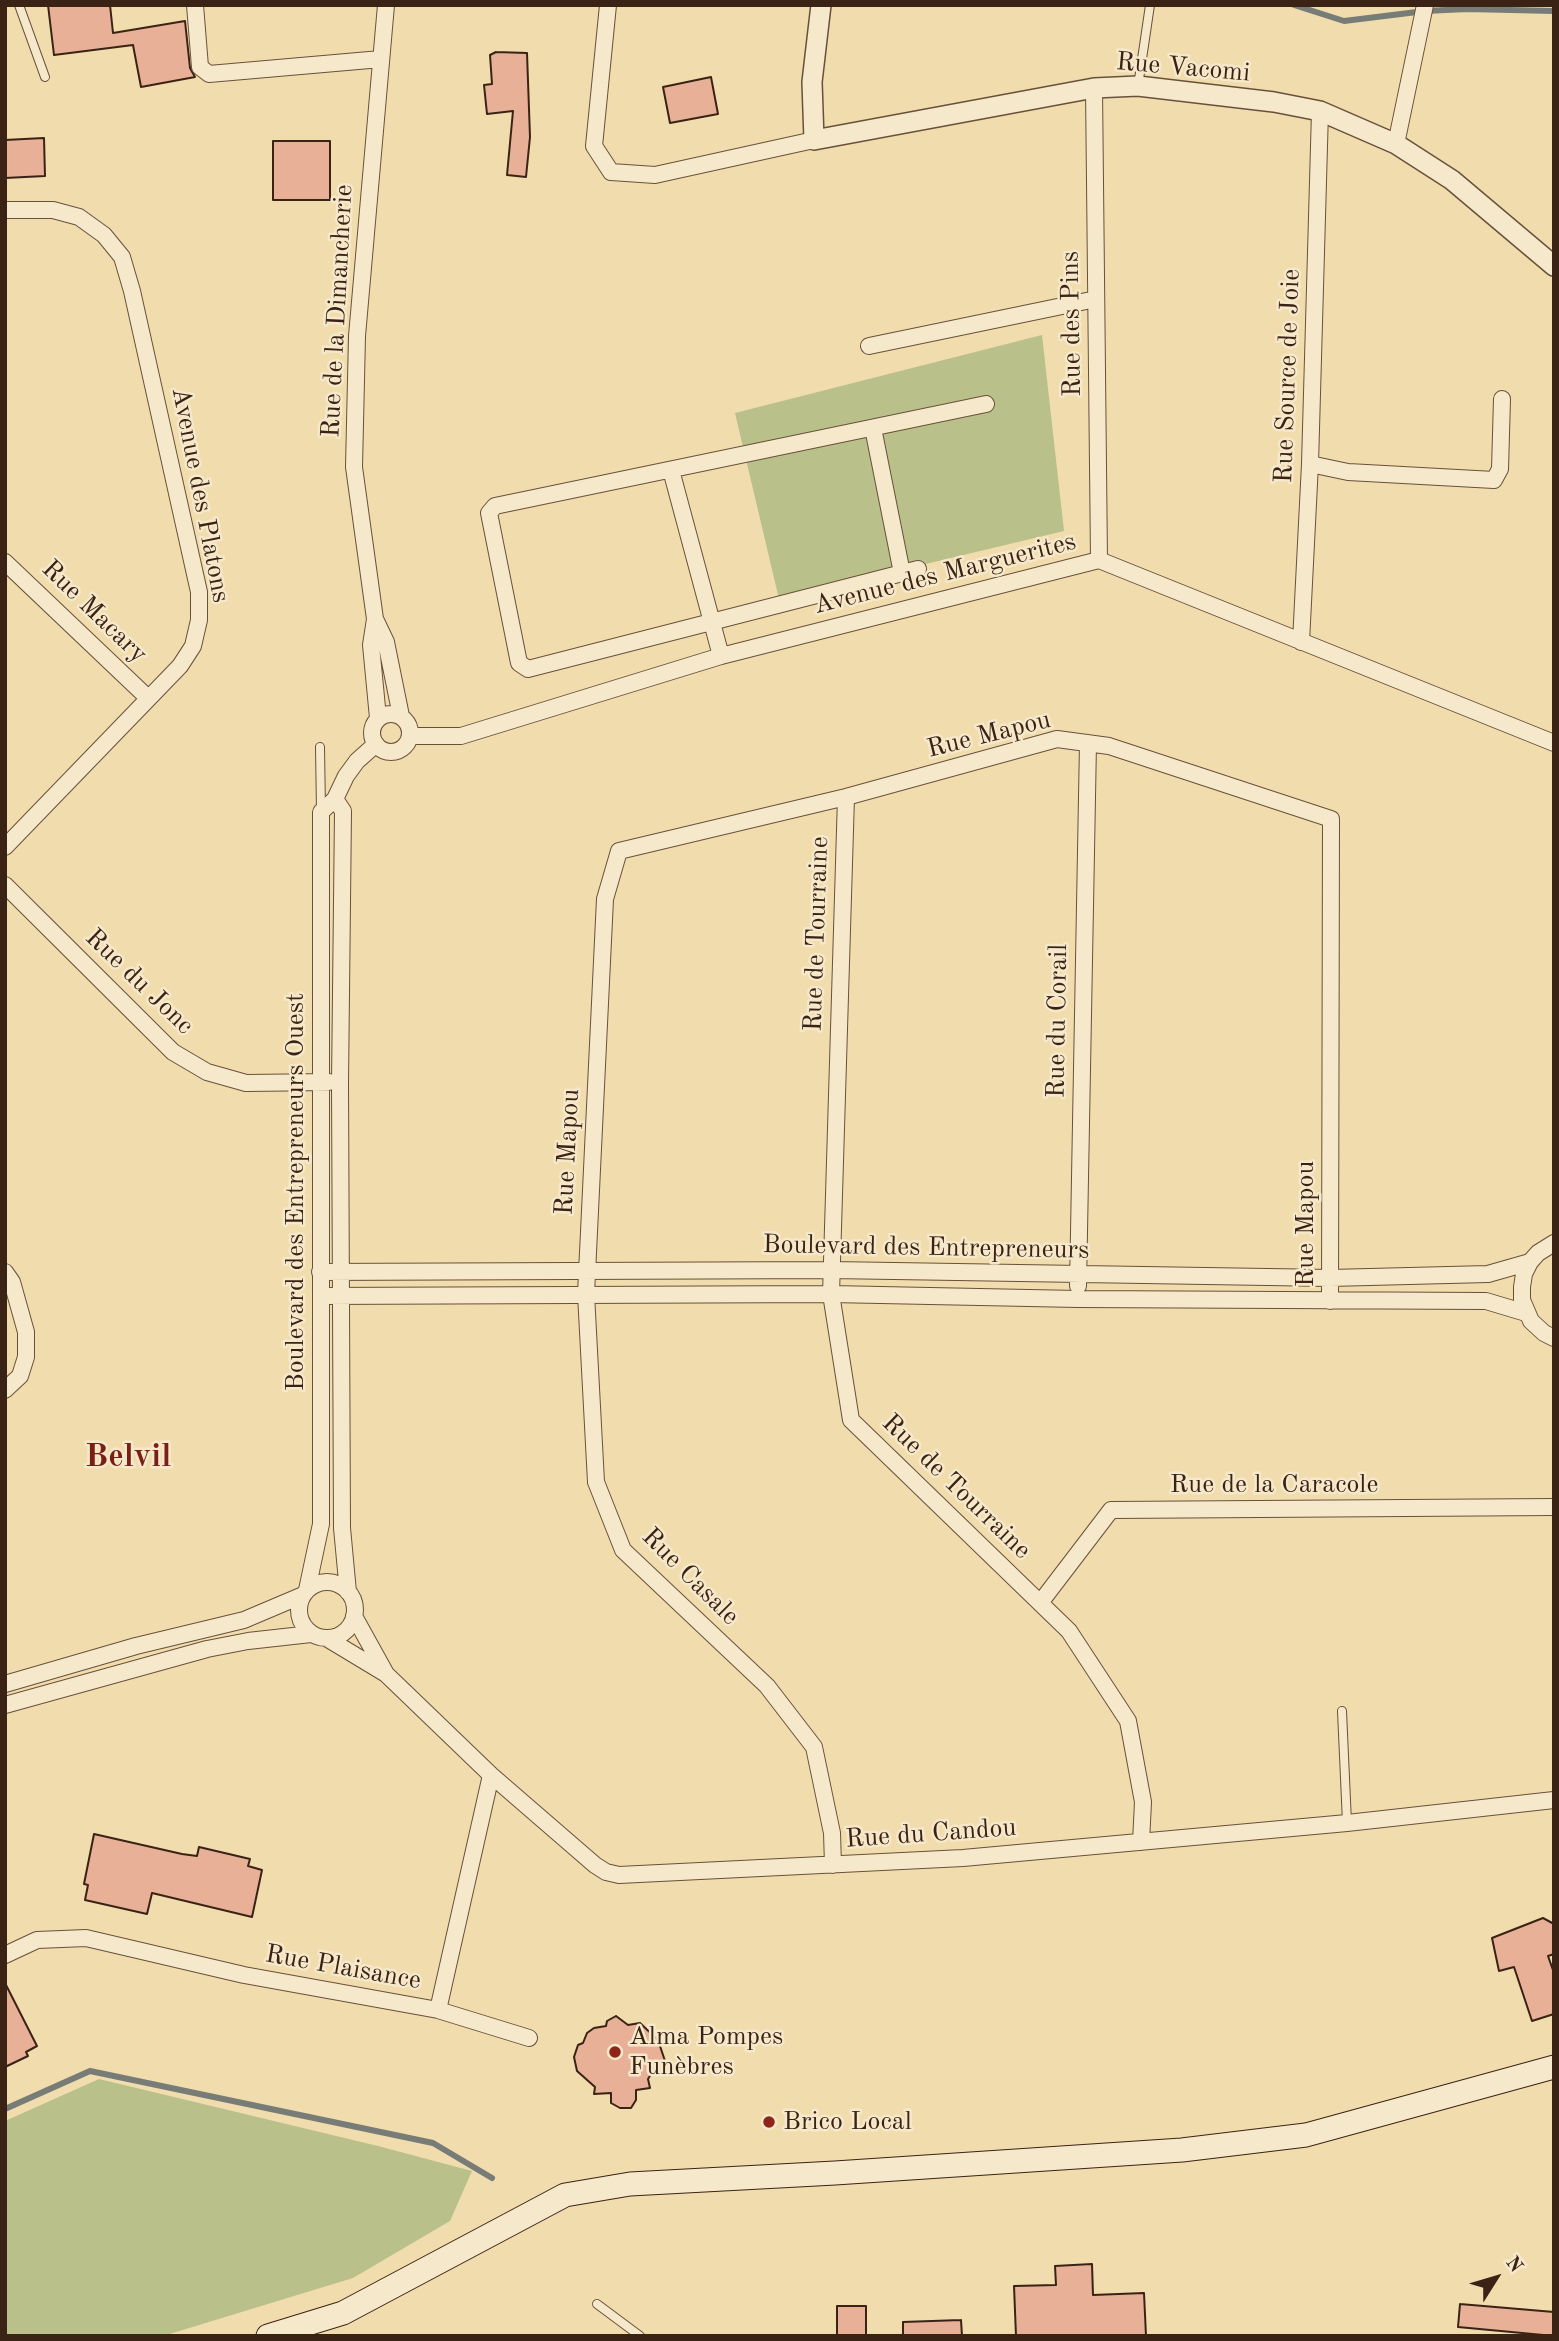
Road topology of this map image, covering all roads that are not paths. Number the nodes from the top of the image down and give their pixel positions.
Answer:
1 (19, 5) edge
2 (195, 5) edge
3 (386, 5) edge
4 (608, 5) edge
5 (821, 5) edge
6 (1425, 5) edge
7 (1149, 7) edge
8 (381, 59) junction
9 (44, 77) dead end
10 (1138, 86) junction
11 (1094, 88) junction
12 (1320, 111) junction
13 (814, 139) junction
14 (1396, 144) junction
15 (5, 210) edge
16 (1554, 267) edge
17 (1096, 299) junction
18 (869, 346) dead end
19 (1502, 399) dead end
20 (986, 404) dead end
21 (873, 428) junction
22 (1310, 464) junction
23 (671, 470) junction
24 (1099, 560) junction
25 (5, 562) edge
26 (375, 619) junction
27 (712, 622) junction
28 (1301, 642) junction
29 (720, 656) junction
30 (148, 698) junction
31 (401, 716) junction
32 (378, 718) junction
33 (411, 736) junction
34 (1088, 743) junction
35 (1554, 743) edge
36 (376, 744) junction
37 (320, 747) dead end
38 (846, 797) junction
39 (335, 799) junction
40 (321, 812) junction
41 (5, 847) edge
42 (5, 885) edge
43 (320, 1082) junction
44 (340, 1083) junction
45 (1554, 1242) edge
46 (1530, 1262) junction
47 (587, 1270) junction
48 (832, 1270) junction
49 (5, 1272) edge
50 (320, 1272) junction
51 (341, 1272) junction
52 (1079, 1276) junction
53 (1330, 1278) junction
54 (341, 1294) junction
55 (586, 1294) junction
56 (831, 1294) junction
57 (320, 1296) junction
58 (1078, 1299) junction
59 (1330, 1301) junction
60 (1527, 1313) junction
61 (1554, 1338) edge
62 (5, 1390) edge
63 (1554, 1507) edge
64 (305, 1592) junction
65 (348, 1592) junction
66 (1040, 1603) junction
67 (354, 1616) junction
68 (204, 1628) junction
69 (311, 1634) junction
70 (328, 1639) junction
71 (207, 1649) junction
72 (386, 1674) junction
73 (5, 1684) edge
74 (6, 1700) edge
75 (1342, 1711) dead end
76 (491, 1775) junction
77 (1554, 1800) edge
78 (1347, 1823) junction
79 (1141, 1842) junction
80 (833, 1865) junction
81 (5, 1955) edge
82 (438, 2010) junction
83 (529, 2038) dead end
84 (1554, 2067) edge
85 (597, 2304) dead end
86 (268, 2336) edge
87 (640, 2336) edge

1 - 9 lane
2 - 8 street
3 - 8 street, Rue de la Dimancherie
4 - 13 street
5 - 13 street
6 - 14 street
7 - 10 lane
8 - 26 street, Rue de la Dimancherie
10 - 11 street, Rue Vacomi
10 - 12 street, Rue Vacomi
11 - 13 street, Rue Vacomi
11 - 17 street, Rue des Pins
12 - 14 street, Rue Vacomi
12 - 22 street, Rue Source de Joie
14 - 16 street, Rue Vacomi
15 - 30 street, Avenue des Platons
17 - 18 street
17 - 24 street, Rue des Pins
19 - 22 street
20 - 21 street
21 - 23 street
21 - 27 street
22 - 28 street, Rue Source de Joie
23 - 27 street
23 - 27 street
24 - 28 street, Avenue des Marguerites
24 - 29 street, Avenue des Marguerites
25 - 30 street, Rue Macary
26 - 31 street, Rue de la Dimancherie
26 - 32 street, Rue de la Dimancherie
27 - 29 street
28 - 35 street, Avenue des Marguerites
29 - 33 street, Avenue des Marguerites
30 - 41 street, Avenue des Platons
31 - 32 street
31 - 33 street
32 - 36 street
33 - 36 street, Avenue des Marguerites
34 - 38 street, Rue Mapou
34 - 52 street, Rue du Corail
34 - 53 street, Rue Mapou
36 - 39 street
37 - 40 lane
38 - 47 street, Rue Mapou
38 - 48 street, Rue de Tourraine
39 - 40 street
39 - 44 street, Boulevard des Entrepreneurs Ouest
40 - 43 street, Boulevard des Entrepreneurs Ouest
42 - 43 street, Rue du Jonc
43 - 44 street, Rue du Jonc
43 - 50 street, Boulevard des Entrepreneurs Ouest
44 - 51 street, Boulevard des Entrepreneurs Ouest
45 - 46 street
46 - 53 street, Boulevard des Entrepreneurs
46 - 60 street
47 - 48 street, Boulevard des Entrepreneurs
47 - 51 street, Boulevard des Entrepreneurs
47 - 55 street, Rue Mapou
48 - 52 street, Boulevard des Entrepreneurs
48 - 56 street, Rue de Tourraine
49 - 62 street
50 - 51 street, Boulevard des Entrepreneurs
50 - 57 street, Boulevard des Entrepreneurs Ouest
51 - 54 street, Boulevard des Entrepreneurs Ouest
52 - 53 street, Boulevard des Entrepreneurs
52 - 58 street, Rue du Corail
53 - 59 street, Rue Mapou
54 - 55 street, Boulevard des Entrepreneurs
54 - 57 street, Boulevard des Entrepreneurs
54 - 65 street, Boulevard des Entrepreneurs Ouest
55 - 56 street, Boulevard des Entrepreneurs
55 - 80 street, Rue Casale
56 - 58 street, Boulevard des Entrepreneurs
56 - 66 street, Rue de Tourraine
57 - 64 street, Boulevard des Entrepreneurs Ouest
58 - 59 street, Boulevard des Entrepreneurs
59 - 60 street, Boulevard des Entrepreneurs
60 - 61 street
63 - 66 street, Rue de la Caracole
64 - 65 street
64 - 68 street
64 - 69 street
65 - 67 street
66 - 79 street, Rue de Tourraine
67 - 70 street
67 - 72 street, Rue du Candou
68 - 71 street
68 - 73 street
69 - 70 street
69 - 71 street
70 - 72 street, Rue du Candou
71 - 74 street
72 - 76 street, Rue du Candou
75 - 78 lane
76 - 80 street, Rue du Candou
76 - 82 street, Rue Plaisance
77 - 78 street, Rue du Candou
78 - 79 street, Rue du Candou
79 - 80 street, Rue du Candou
81 - 82 street, Rue Plaisance
82 - 83 street
84 - 86 main road
85 - 87 lane

